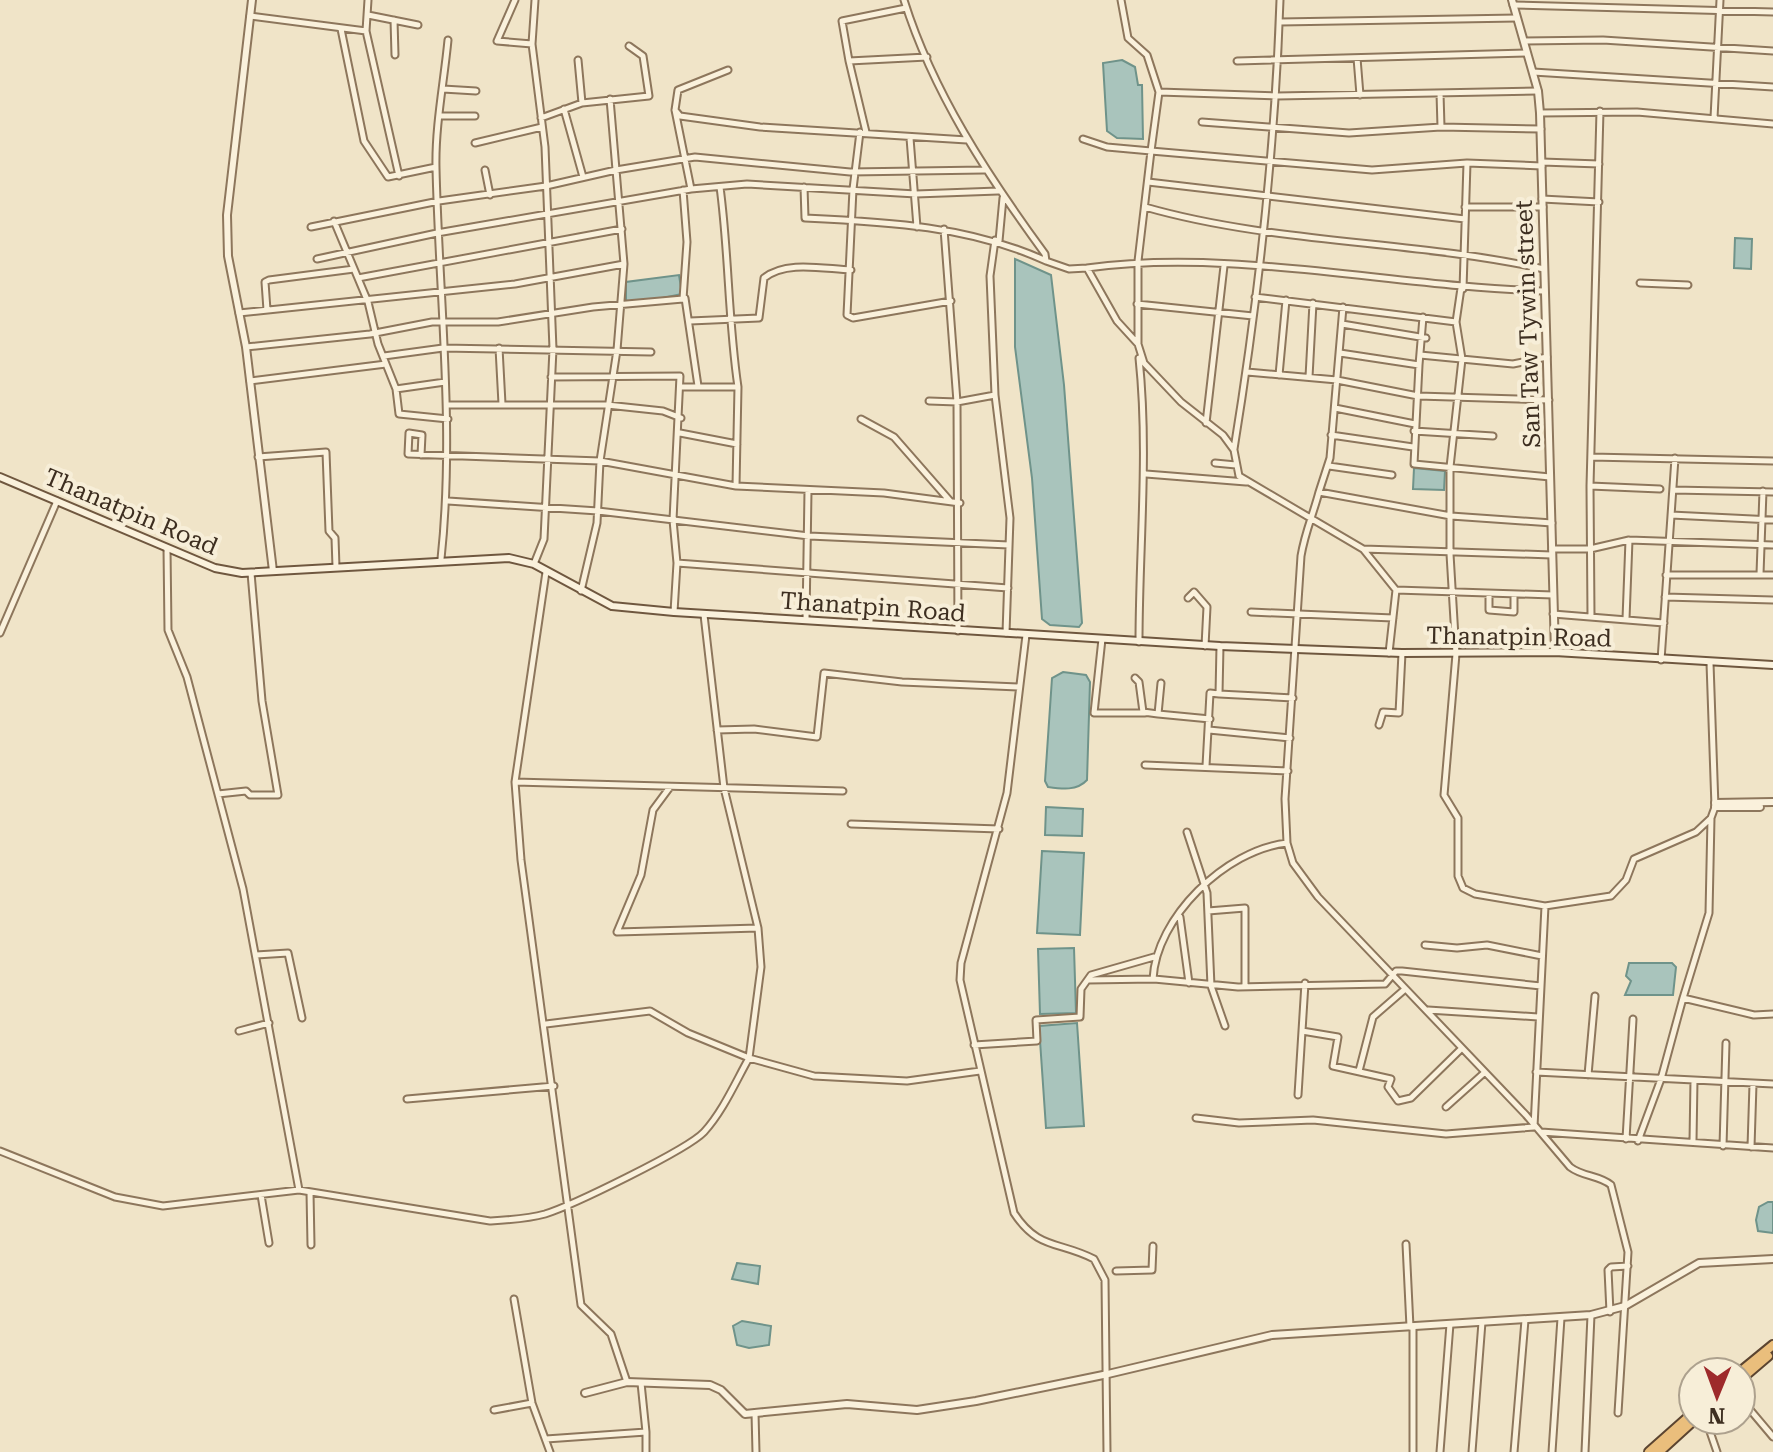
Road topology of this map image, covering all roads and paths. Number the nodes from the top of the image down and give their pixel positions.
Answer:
1 (252, 0) edge
2 (368, 0) edge
3 (515, 0) edge
4 (535, 0) edge
5 (904, 0) edge
6 (1121, 0) edge
7 (1280, 0) edge
8 (1720, 0) edge
9 (1512, 2) edge
10 (1611, 3) edge
11 (906, 8) junction
12 (1720, 9) junction
13 (1773, 12) edge
14 (368, 15) junction
15 (250, 16) junction
16 (1517, 18) junction
17 (394, 20) junction
18 (1280, 22) junction
19 (418, 25) dead end
20 (341, 29) junction
21 (366, 31) junction
22 (448, 40) dead end
23 (1524, 41) junction
24 (532, 44) junction
25 (629, 46) dead end
26 (1718, 46) junction
27 (1773, 51) edge
28 (1527, 53) junction
29 (395, 55) dead end
30 (927, 57) junction
31 (1357, 58) junction
32 (578, 60) dead end
33 (1279, 60) junction
34 (849, 61) junction
35 (1237, 61) dead end
36 (728, 70) dead end
37 (1533, 72) junction
38 (1717, 83) junction
39 (1773, 87) edge
40 (443, 89) junction
41 (476, 91) dead end
42 (1538, 91) junction
43 (1159, 92) junction
44 (1440, 93) junction
45 (1360, 95) junction
46 (1277, 96) junction
47 (610, 99) junction
48 (582, 103) junction
49 (564, 109) junction
50 (675, 110) junction
51 (1600, 111) junction
52 (1540, 113) junction
53 (440, 116) junction
54 (475, 116) dead end
55 (541, 118) junction
56 (1714, 118) junction
57 (1202, 122) dead end
58 (1773, 124) edge
59 (542, 127) junction
60 (1441, 127) junction
61 (1273, 128) junction
62 (1541, 129) junction
63 (863, 132) junction
64 (910, 138) junction
65 (1083, 139) dead end
66 (968, 140) junction
67 (475, 143) dead end
68 (1151, 151) junction
69 (686, 159) junction
70 (1269, 162) junction
71 (1467, 163) junction
72 (1542, 164) junction
73 (1599, 164) junction
74 (436, 167) junction
75 (485, 170) dead end
76 (616, 170) junction
77 (984, 170) junction
78 (856, 172) junction
79 (915, 173) junction
80 (399, 176) junction
81 (583, 177) junction
82 (1148, 182) junction
83 (546, 186) junction
84 (720, 187) junction
85 (804, 187) junction
86 (691, 189) junction
87 (853, 189) junction
88 (683, 190) junction
89 (916, 194) junction
90 (1001, 194) junction
91 (490, 195) junction
92 (1265, 197) junction
93 (620, 199) junction
94 (1542, 199) junction
95 (439, 201) junction
96 (1599, 202) junction
97 (1145, 207) junction
98 (1465, 207) junction
99 (1543, 207) junction
100 (548, 214) junction
101 (1465, 219) junction
102 (852, 220) junction
103 (334, 221) junction
104 (311, 227) dead end
105 (917, 227) junction
106 (622, 229) junction
107 (944, 229) junction
108 (1261, 230) junction
109 (437, 233) junction
110 (997, 240) junction
111 (548, 243) junction
112 (346, 251) junction
113 (1465, 255) junction
114 (317, 259) dead end
115 (1046, 261) junction
116 (1138, 261) junction
117 (439, 262) junction
118 (624, 264) junction
119 (1224, 266) junction
120 (1258, 267) junction
121 (1087, 268) junction
122 (354, 269) junction
123 (1544, 269) junction
124 (851, 270) junction
125 (358, 278) junction
126 (550, 278) junction
127 (1640, 283) dead end
128 (1688, 285) dead end
129 (1462, 288) junction
130 (440, 291) junction
131 (1544, 291) junction
132 (1255, 297) junction
133 (685, 298) junction
134 (1286, 300) junction
135 (951, 301) junction
136 (368, 302) junction
137 (1313, 303) junction
138 (1137, 304) junction
139 (619, 305) junction
140 (1343, 307) junction
141 (267, 310) junction
142 (238, 313) junction
143 (1219, 313) junction
144 (553, 314) junction
145 (1253, 316) junction
146 (1423, 317) junction
147 (690, 321) junction
148 (441, 322) junction
149 (730, 322) junction
150 (1456, 322) junction
151 (1342, 324) junction
152 (375, 331) junction
153 (1424, 337) junction
154 (1138, 344) junction
155 (246, 347) junction
156 (443, 348) junction
157 (499, 348) junction
158 (553, 349) junction
159 (617, 350) junction
160 (651, 352) dead end
161 (1340, 353) junction
162 (1420, 355) junction
163 (384, 356) junction
164 (1547, 357) junction
165 (1462, 359) junction
166 (386, 364) junction
167 (1419, 365) junction
168 (1247, 372) junction
169 (1279, 375) junction
170 (551, 377) junction
171 (612, 377) junction
172 (1309, 377) junction
173 (1337, 380) junction
174 (250, 381) junction
175 (445, 382) junction
176 (698, 386) junction
177 (682, 387) junction
178 (738, 387) junction
179 (396, 389) junction
180 (995, 395) junction
181 (1418, 396) junction
182 (1457, 396) junction
183 (1549, 400) junction
184 (929, 401) dead end
185 (957, 402) junction
186 (502, 404) junction
187 (448, 405) junction
188 (607, 405) junction
189 (548, 407) junction
190 (1335, 408) junction
191 (681, 418) junction
192 (449, 419) junction
193 (861, 419) dead end
194 (1206, 423) junction
195 (1415, 427) junction
196 (680, 433) junction
197 (1455, 433) junction
198 (1331, 435) junction
199 (1493, 436) dead end
200 (737, 444) junction
201 (1413, 447) junction
202 (1234, 450) junction
203 (421, 455) junction
204 (258, 457) junction
205 (449, 457) junction
206 (1591, 457) junction
207 (1675, 458) junction
208 (546, 461) junction
209 (600, 461) junction
210 (1773, 461) edge
211 (1215, 463) dead end
212 (1236, 465) junction
213 (1329, 466) junction
214 (1450, 467) junction
215 (1146, 474) junction
216 (1392, 475) dead end
217 (0, 477) edge
218 (677, 477) junction
219 (1551, 477) junction
220 (1247, 482) junction
221 (736, 486) junction
222 (1590, 486) junction
223 (1660, 489) dead end
224 (1673, 490) junction
225 (808, 491) junction
226 (1763, 491) junction
227 (1319, 492) junction
228 (1773, 492) edge
229 (57, 501) junction
230 (448, 501) junction
231 (951, 503) junction
232 (960, 503) junction
233 (544, 508) junction
234 (598, 511) junction
235 (1671, 515) junction
236 (1451, 516) junction
237 (1312, 518) junction
238 (1762, 519) junction
239 (673, 520) junction
240 (1773, 520) edge
241 (1552, 523) junction
242 (809, 536) junction
243 (1629, 540) junction
244 (1668, 540) junction
245 (958, 545) junction
246 (1009, 545) junction
247 (1761, 545) junction
248 (1773, 545) edge
249 (167, 548) junction
250 (1363, 549) junction
251 (1590, 549) junction
252 (1552, 552) junction
253 (1450, 554) junction
254 (441, 559) junction
255 (677, 563) junction
256 (534, 564) junction
257 (336, 567) junction
258 (273, 571) junction
259 (546, 572) junction
260 (251, 573) junction
261 (1760, 574) junction
262 (806, 575) junction
263 (1666, 575) junction
264 (1773, 575) edge
265 (956, 586) junction
266 (1008, 588) junction
267 (1396, 590) junction
268 (581, 592) junction
269 (1451, 592) junction
270 (1489, 594) junction
271 (1514, 595) junction
272 (1553, 595) junction
273 (1665, 597) junction
274 (1188, 598) dead end
275 (1773, 600) edge
276 (674, 612) junction
277 (1251, 612) dead end
278 (1553, 614) junction
279 (704, 615) junction
280 (1297, 615) junction
281 (1591, 616) junction
282 (1393, 618) junction
283 (1626, 619) junction
284 (806, 620) junction
285 (1664, 623) junction
286 (958, 631) junction
287 (0, 633) edge
288 (1006, 634) junction
289 (1026, 635) junction
290 (1102, 639) junction
291 (1139, 642) junction
292 (1205, 646) junction
293 (1220, 646) junction
294 (1295, 650) junction
295 (1555, 652) junction
296 (1389, 653) junction
297 (1402, 653) junction
298 (1456, 654) junction
299 (1661, 660) junction
300 (1710, 663) junction
301 (1773, 665) edge
302 (1135, 678) dead end
303 (1161, 683) dead end
304 (1019, 687) junction
305 (1219, 694) junction
306 (1293, 698) junction
307 (1145, 713) junction
308 (1158, 714) junction
309 (1210, 719) junction
310 (1379, 725) dead end
311 (717, 730) junction
312 (1209, 730) junction
313 (1290, 738) junction
314 (1145, 765) dead end
315 (1206, 766) junction
316 (1288, 771) junction
317 (515, 782) junction
318 (670, 786) junction
319 (724, 788) junction
320 (843, 791) dead end
321 (218, 794) junction
322 (1773, 804) edge
323 (1715, 805) junction
324 (1711, 818) junction
325 (851, 824) dead end
326 (999, 829) junction
327 (1187, 832) dead end
328 (1287, 843) junction
329 (1202, 885) junction
330 (1545, 906) junction
331 (1208, 911) junction
332 (1180, 916) junction
333 (758, 928) junction
334 (1425, 945) dead end
335 (256, 955) junction
336 (1542, 956) junction
337 (1154, 957) junction
338 (1393, 977) junction
339 (1153, 979) junction
340 (1088, 980) junction
341 (1189, 983) junction
342 (1305, 983) junction
343 (1211, 985) junction
344 (1245, 986) junction
345 (1541, 986) junction
346 (1404, 990) junction
347 (1595, 996) dead end
348 (1683, 998) junction
349 (1428, 1010) junction
350 (1773, 1014) edge
351 (1538, 1017) junction
352 (302, 1018) dead end
353 (1633, 1019) dead end
354 (269, 1023) junction
355 (546, 1024) junction
356 (1225, 1026) dead end
357 (239, 1031) dead end
358 (1302, 1031) junction
359 (1726, 1043) dead end
360 (974, 1045) junction
361 (1460, 1050) junction
362 (749, 1058) junction
363 (980, 1071) junction
364 (1359, 1071) junction
365 (1536, 1072) junction
366 (1484, 1073) junction
367 (1588, 1075) junction
368 (1628, 1077) junction
369 (1661, 1079) junction
370 (1694, 1080) junction
371 (1724, 1082) junction
372 (1753, 1084) junction
373 (1773, 1084) edge
374 (554, 1086) junction
375 (1298, 1095) dead end
376 (407, 1099) dead end
377 (1446, 1107) dead end
378 (1196, 1118) dead end
379 (1534, 1127) junction
380 (1540, 1132) junction
381 (1626, 1139) junction
382 (1638, 1141) junction
383 (1693, 1141) junction
384 (1723, 1146) junction
385 (1751, 1147) junction
386 (1773, 1148) edge
387 (0, 1151) edge
388 (299, 1190) junction
389 (310, 1192) junction
390 (261, 1195) junction
391 (569, 1203) junction
392 (269, 1243) dead end
393 (1406, 1244) dead end
394 (311, 1245) dead end
395 (1153, 1246) dead end
396 (1773, 1259) edge
397 (1628, 1266) junction
398 (1104, 1279) junction
399 (514, 1299) dead end
400 (1625, 1306) junction
401 (1610, 1312) junction
402 (1591, 1315) junction
403 (1561, 1318) junction
404 (1525, 1320) junction
405 (1482, 1322) junction
406 (1450, 1324) junction
407 (1412, 1327) junction
408 (1773, 1345) edge
409 (1773, 1352) edge
410 (1757, 1358) edge
411 (1757, 1366) edge
412 (1108, 1374) junction
413 (627, 1382) junction
414 (641, 1383) junction
415 (585, 1393) dead end
416 (532, 1403) junction
417 (494, 1410) dead end
418 (755, 1413) junction
419 (1618, 1413) dead end
420 (1757, 1418) edge
421 (1677, 1427) edge
422 (646, 1432) junction
423 (1677, 1436) edge
424 (1773, 1437) edge
425 (546, 1439) junction
426 (550, 1452) edge
427 (646, 1452) edge
428 (756, 1452) edge
429 (1107, 1452) edge
430 (1413, 1452) edge
431 (1440, 1452) edge
432 (1472, 1452) edge
433 (1514, 1452) edge
434 (1552, 1452) edge
435 (1585, 1452) edge
436 (1649, 1452) edge
437 (1659, 1452) edge

1 - 15 street
2 - 14 street
3 - 24 street
4 - 24 street
5 - 11 street
6 - 43 street
7 - 18 street
8 - 12 street
9 - 10 street
9 - 16 street, San Taw Tywin street
10 - 12 street
11 - 30 street
11 - 34 street
12 - 13 street
12 - 26 street
14 - 17 street
14 - 21 street
15 - 20 street
15 - 142 street
16 - 18 street
16 - 23 street, San Taw Tywin street
17 - 19 street
17 - 29 street
18 - 33 street
20 - 21 street
20 - 80 street
21 - 80 street
22 - 40 street
23 - 26 street
23 - 28 street, San Taw Tywin street
24 - 55 street
25 - 47 street
26 - 27 street
26 - 38 street
28 - 31 street
28 - 37 street, San Taw Tywin street
30 - 34 street
30 - 66 street
31 - 33 street
31 - 45 street
32 - 48 street
33 - 35 street
33 - 46 street
34 - 63 street
36 - 50 street
37 - 38 street
37 - 42 street, San Taw Tywin street
38 - 39 street
38 - 56 street
40 - 41 street
40 - 53 street
42 - 44 street
42 - 52 street, San Taw Tywin street
43 - 46 street
43 - 68 street
44 - 45 street
44 - 60 street
45 - 46 street
46 - 61 street
47 - 48 street
47 - 76 street
48 - 49 street
49 - 55 street
49 - 81 street
50 - 63 street
50 - 69 street
51 - 52 street
51 - 56 street
51 - 73 street
52 - 62 street, San Taw Tywin street
53 - 54 street
53 - 74 street
55 - 59 street
56 - 58 street
57 - 61 street
59 - 67 street
59 - 83 street
60 - 61 street
60 - 62 street
61 - 70 street
62 - 72 street, San Taw Tywin street
63 - 64 street
63 - 78 street
64 - 66 street
64 - 79 street
65 - 68 street
66 - 77 street
68 - 70 street
68 - 82 street
69 - 76 street
69 - 78 street
69 - 86 street
70 - 71 street
70 - 92 street
71 - 72 street
71 - 98 street
72 - 73 street
72 - 94 street, San Taw Tywin street
73 - 96 street
74 - 80 street
74 - 95 street
75 - 91 street
76 - 81 street
76 - 93 street
77 - 79 street
77 - 90 street
78 - 79 street
78 - 87 street
79 - 89 street
81 - 83 street
82 - 92 street
82 - 97 street
83 - 91 street
83 - 100 street
84 - 85 street
84 - 86 street
84 - 149 street
85 - 87 street
85 - 102 street
86 - 88 street
87 - 89 street
87 - 102 street
88 - 93 street
88 - 133 street
89 - 90 street
89 - 105 street
90 - 110 street
90 - 115 street
91 - 95 street
92 - 101 street
92 - 108 street
93 - 100 street
93 - 106 street
94 - 96 street
94 - 99 street, San Taw Tywin street
95 - 103 street
95 - 109 street
96 - 206 street
97 - 108 street
97 - 116 street
98 - 99 street
98 - 101 street
99 - 123 street, San Taw Tywin street
100 - 109 street
100 - 111 street
101 - 113 street
102 - 105 street
102 - 124 street
103 - 104 street
103 - 112 street
105 - 107 street
106 - 111 street
106 - 118 street
107 - 110 street
107 - 135 street
108 - 113 street
108 - 120 street
109 - 112 street
109 - 117 street
110 - 115 street
110 - 180 street
111 - 117 street
111 - 126 street
112 - 114 street
112 - 122 street
113 - 123 street
113 - 129 street
115 - 121 street
116 - 119 street
116 - 121 street
116 - 138 street
117 - 125 street
117 - 130 street
118 - 126 street
118 - 139 street
119 - 120 street
119 - 143 street
120 - 129 street
120 - 132 street
121 - 154 street
122 - 125 street
122 - 141 street
123 - 131 street, San Taw Tywin street
124 - 135 street
124 - 149 street
125 - 136 street
126 - 130 street
126 - 144 street
127 - 128 street
129 - 131 street
129 - 150 street
130 - 136 street
130 - 148 street
131 - 164 street, San Taw Tywin street
132 - 134 street
132 - 145 street
133 - 139 street
133 - 147 street
134 - 137 street
134 - 169 street
135 - 185 street
136 - 141 street
136 - 152 street
137 - 140 street
137 - 172 street
138 - 143 street
138 - 154 street
139 - 144 street
139 - 159 street
140 - 146 street
140 - 151 street
141 - 142 street
142 - 155 street
143 - 145 street
143 - 194 street
144 - 148 street
144 - 158 street
145 - 168 street
146 - 150 street
146 - 153 street
147 - 149 street
147 - 176 street
148 - 152 street
148 - 156 street
149 - 178 street
150 - 165 street
151 - 153 street
151 - 161 street
152 - 155 street
152 - 163 street
153 - 162 street
154 - 194 street
154 - 215 street
155 - 174 street
156 - 157 street
156 - 163 street
156 - 175 street
157 - 158 street
157 - 186 street
158 - 159 street
158 - 170 street
159 - 160 street
159 - 171 street
161 - 167 street
161 - 173 street
162 - 165 street
162 - 167 street
163 - 166 street
164 - 165 street
164 - 183 street, San Taw Tywin street
165 - 182 street
166 - 174 street
166 - 179 street
167 - 181 street
168 - 169 street
168 - 202 street
169 - 172 street
170 - 171 street
170 - 189 street
171 - 177 street
171 - 188 street
172 - 173 street
173 - 181 street
173 - 190 street
174 - 204 street
175 - 179 street
175 - 187 street
176 - 177 street
176 - 178 street
177 - 191 street
178 - 200 street
179 - 192 street
180 - 185 street
180 - 246 street
181 - 182 street
181 - 195 street
182 - 183 street
182 - 197 street
183 - 219 street, San Taw Tywin street
184 - 185 street
185 - 232 street
186 - 187 street
186 - 189 street
187 - 192 street
188 - 189 street
188 - 191 street
188 - 209 street
189 - 208 street
190 - 195 street
190 - 198 street
191 - 196 street
192 - 205 street
193 - 231 street
194 - 202 street
195 - 197 street
195 - 201 street
196 - 200 street
196 - 218 street
197 - 199 street
197 - 214 street
198 - 201 street
198 - 213 street
200 - 221 street
201 - 214 street
202 - 212 street
203 - 203 street
203 - 205 street
204 - 257 street
204 - 258 street
205 - 208 street
205 - 230 street
206 - 207 street
206 - 222 street
207 - 210 street
207 - 224 street
208 - 209 street
208 - 233 street
209 - 218 street
209 - 234 street
211 - 212 street
212 - 220 street
213 - 216 street
213 - 227 street
214 - 219 street
214 - 236 street
215 - 220 street
215 - 291 street
217 - 229 street, Thanatpin Road
218 - 221 street
218 - 239 street
219 - 241 street, San Taw Tywin street
220 - 237 street
221 - 225 street
222 - 223 street
222 - 251 street
224 - 226 street
224 - 235 street
225 - 231 street
225 - 242 street
226 - 228 street
226 - 238 street
227 - 236 street
227 - 237 street
229 - 249 street, Thanatpin Road
229 - 287 street
230 - 233 street
230 - 254 street
231 - 232 street
232 - 245 street
233 - 234 street
233 - 256 street
234 - 239 street
234 - 268 street
235 - 238 street
235 - 244 street
236 - 241 street
236 - 253 street
237 - 250 street
237 - 280 street
238 - 240 street
238 - 247 street
239 - 242 street
239 - 255 street
241 - 252 street, San Taw Tywin street
242 - 245 street
242 - 262 street
243 - 244 street
243 - 251 street
243 - 283 street
244 - 247 street
244 - 263 street
245 - 246 street
245 - 265 street
246 - 266 street
247 - 248 street
247 - 261 street
249 - 260 street, Thanatpin Road
249 - 321 street
250 - 253 street
250 - 267 street
251 - 252 street
251 - 281 street
252 - 253 street
252 - 272 street, San Taw Tywin street
253 - 269 street
254 - 256 street, Thanatpin Road
254 - 257 street, Thanatpin Road
255 - 262 street
255 - 276 street
256 - 259 street, Thanatpin Road
257 - 258 street, Thanatpin Road
258 - 260 street, Thanatpin Road
259 - 268 street, Thanatpin Road
259 - 317 street
260 - 321 street
261 - 263 street
261 - 264 street
262 - 265 street
262 - 284 street
263 - 273 street
265 - 266 street
265 - 286 street
266 - 288 street
267 - 269 street
267 - 282 street
268 - 276 street, Thanatpin Road
269 - 270 street
269 - 298 street
270 - 271 street
270 - 271 street
271 - 272 street
272 - 278 street, San Taw Tywin street
273 - 275 street
273 - 285 street
274 - 292 street
276 - 279 street, Thanatpin Road
277 - 280 street
278 - 281 street
278 - 295 street, San Taw Tywin street
279 - 284 street, Thanatpin Road
279 - 311 street
280 - 282 street
280 - 294 street
281 - 283 street
282 - 296 street
283 - 285 street
284 - 286 street, Thanatpin Road
285 - 299 street
286 - 288 street, Thanatpin Road
288 - 289 street, Thanatpin Road
289 - 290 street, Thanatpin Road
289 - 304 street
290 - 291 street, Thanatpin Road
290 - 307 street
291 - 292 street, Thanatpin Road
292 - 293 street, Thanatpin Road
293 - 294 street, Thanatpin Road
293 - 305 street
294 - 296 street, Thanatpin Road
294 - 306 street
295 - 298 street, Thanatpin Road
295 - 299 street, Thanatpin Road
296 - 297 street, Thanatpin Road
297 - 298 street, Thanatpin Road
297 - 310 street
298 - 330 street
299 - 300 street, Thanatpin Road
300 - 301 street, Thanatpin Road
300 - 323 street
302 - 307 street
303 - 308 street
304 - 311 street
304 - 326 street
305 - 306 street
305 - 309 street
306 - 313 street
307 - 308 street
308 - 309 street
309 - 312 street
311 - 319 street
312 - 313 street
312 - 315 street
313 - 316 street
314 - 315 street
315 - 316 street
316 - 328 street
317 - 318 street
317 - 355 street
318 - 319 street
318 - 333 street
319 - 320 street
319 - 333 street
321 - 335 street
322 - 323 street
323 - 324 street
324 - 330 street
324 - 348 street
325 - 326 street
326 - 360 street
327 - 329 street
328 - 329 street
328 - 338 street
329 - 331 street
329 - 332 street
330 - 336 street
331 - 343 street
331 - 344 street
332 - 337 street
332 - 341 street
333 - 362 street
334 - 336 street
335 - 352 street
335 - 354 street
336 - 345 street
337 - 339 street
337 - 340 street
338 - 342 street
338 - 345 street
338 - 346 street
339 - 340 street
339 - 341 street
340 - 360 street
341 - 343 street
342 - 344 street
342 - 358 street
343 - 344 street
343 - 356 street
345 - 351 street
346 - 349 street
346 - 364 street
347 - 367 street
348 - 350 street
348 - 369 street
349 - 351 street
349 - 361 street
351 - 365 street
353 - 368 street
354 - 357 street
354 - 388 street
355 - 362 street
355 - 374 street
358 - 364 street
358 - 375 street
359 - 371 street
360 - 363 street
361 - 364 street
361 - 366 street
362 - 363 street
362 - 391 street
363 - 398 street
365 - 367 street
365 - 379 street
366 - 377 street
366 - 379 street
367 - 368 street
368 - 369 street
368 - 381 street
369 - 370 street
369 - 382 street
370 - 371 street
370 - 383 street
371 - 372 street
371 - 384 street
372 - 373 street
372 - 385 street
374 - 376 street
374 - 391 street
378 - 379 street
379 - 380 street
380 - 381 street
380 - 397 street
381 - 382 street
382 - 383 street
383 - 384 street
384 - 385 street
385 - 386 street
387 - 390 street
388 - 389 street
388 - 390 street
389 - 391 street
389 - 394 street
390 - 392 street
391 - 413 street
393 - 407 street
395 - 398 street
396 - 400 street
397 - 400 street
397 - 401 street
398 - 412 street
399 - 416 street
400 - 401 street
400 - 419 street
401 - 402 street
402 - 403 street
402 - 435 street
403 - 404 street
403 - 434 street
404 - 405 street
404 - 433 street
405 - 406 street
405 - 432 street
406 - 407 street
406 - 431 street
407 - 412 street
407 - 430 street
408 - 410 highway
409 - 411 highway
412 - 418 street
412 - 429 street
413 - 414 street
413 - 415 street
414 - 418 street
414 - 422 street
416 - 417 street
416 - 425 street
418 - 428 street
420 - 424 street
421 - 436 highway
422 - 425 street
422 - 427 street
423 - 437 highway
425 - 426 street

